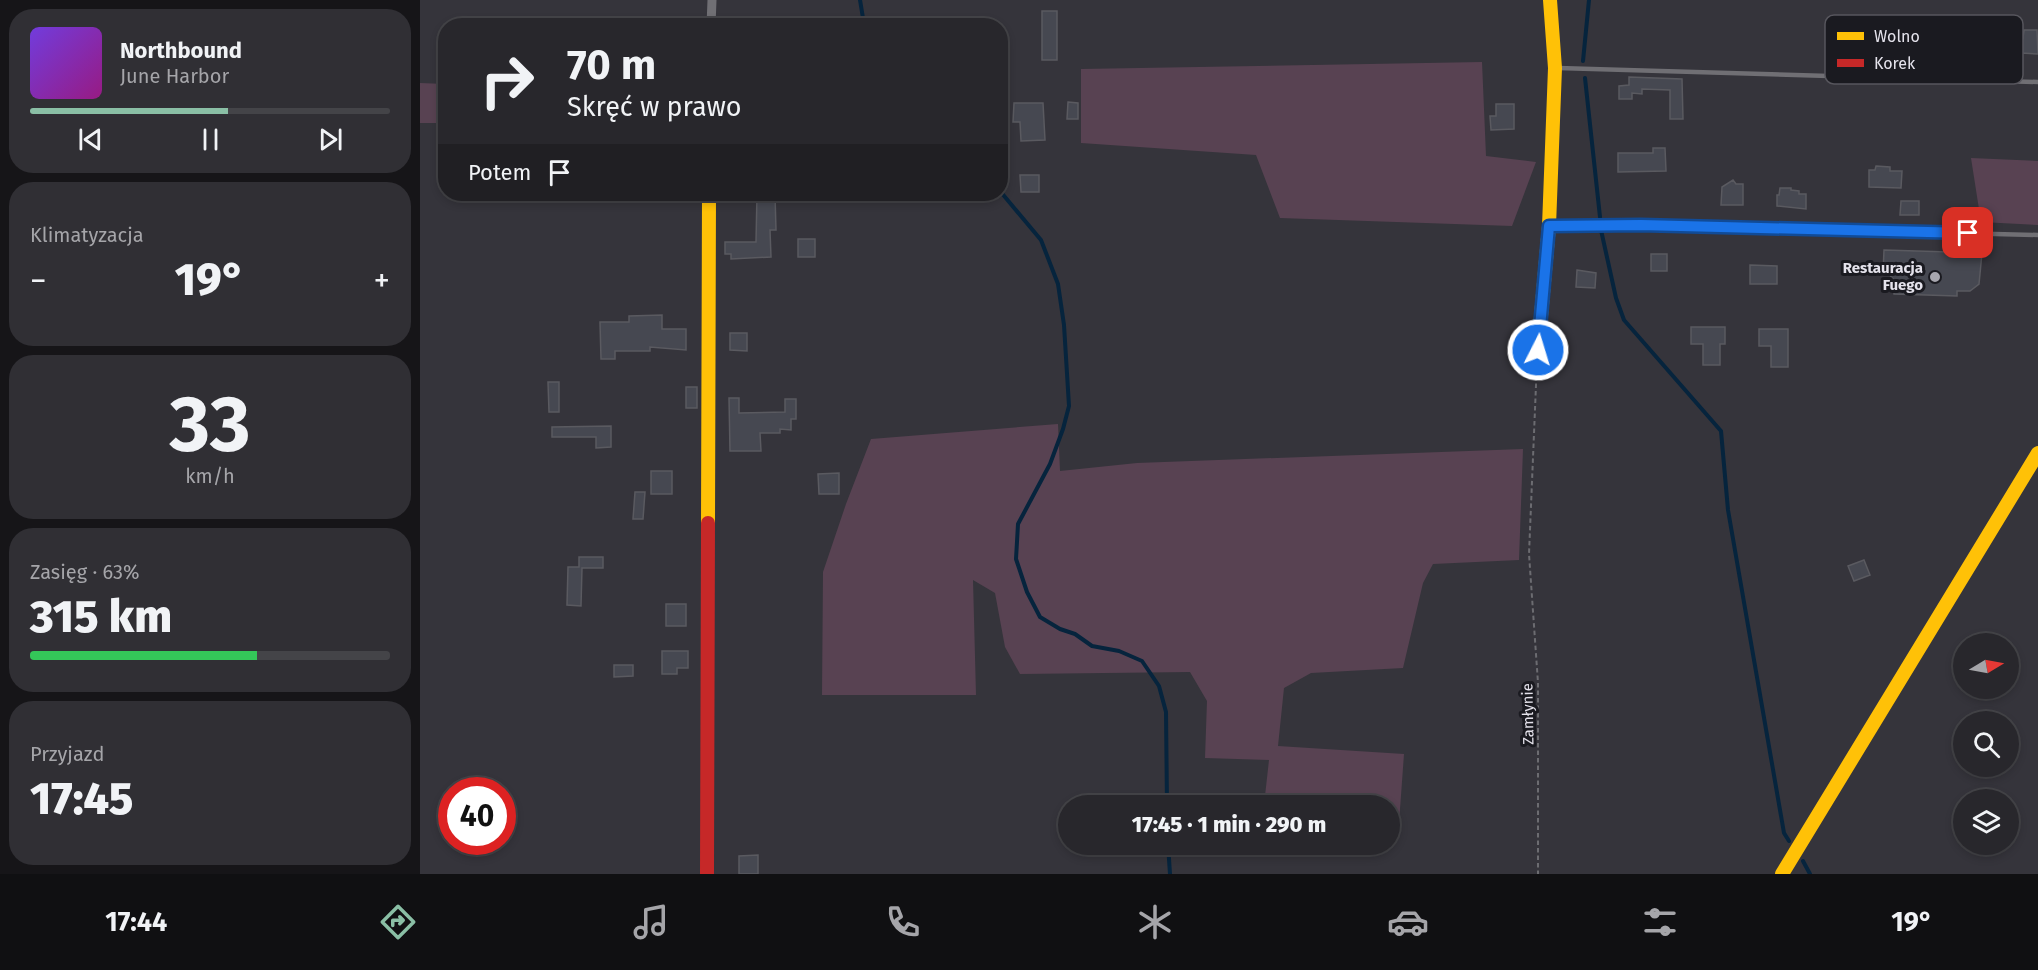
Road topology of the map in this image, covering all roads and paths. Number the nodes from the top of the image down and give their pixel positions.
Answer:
1 (712, 0) edge
2 (1550, 0) edge
3 (711, 18) edge
4 (1555, 68) junction
5 (1825, 76) edge
6 (2023, 82) edge
7 (2038, 82) edge
8 (709, 201) edge
9 (1549, 226) junction
10 (2038, 235) edge
11 (1538, 350) joint
12 (2038, 453) edge
13 (707, 874) edge
14 (1538, 874) edge
15 (1782, 874) edge

1 - 3 street
2 - 4 street
4 - 5 lane
4 - 9 street
6 - 7 lane
8 - 13 street
9 - 10 lane
9 - 11 street
11 - 14 path, Zamłynie
12 - 15 street

